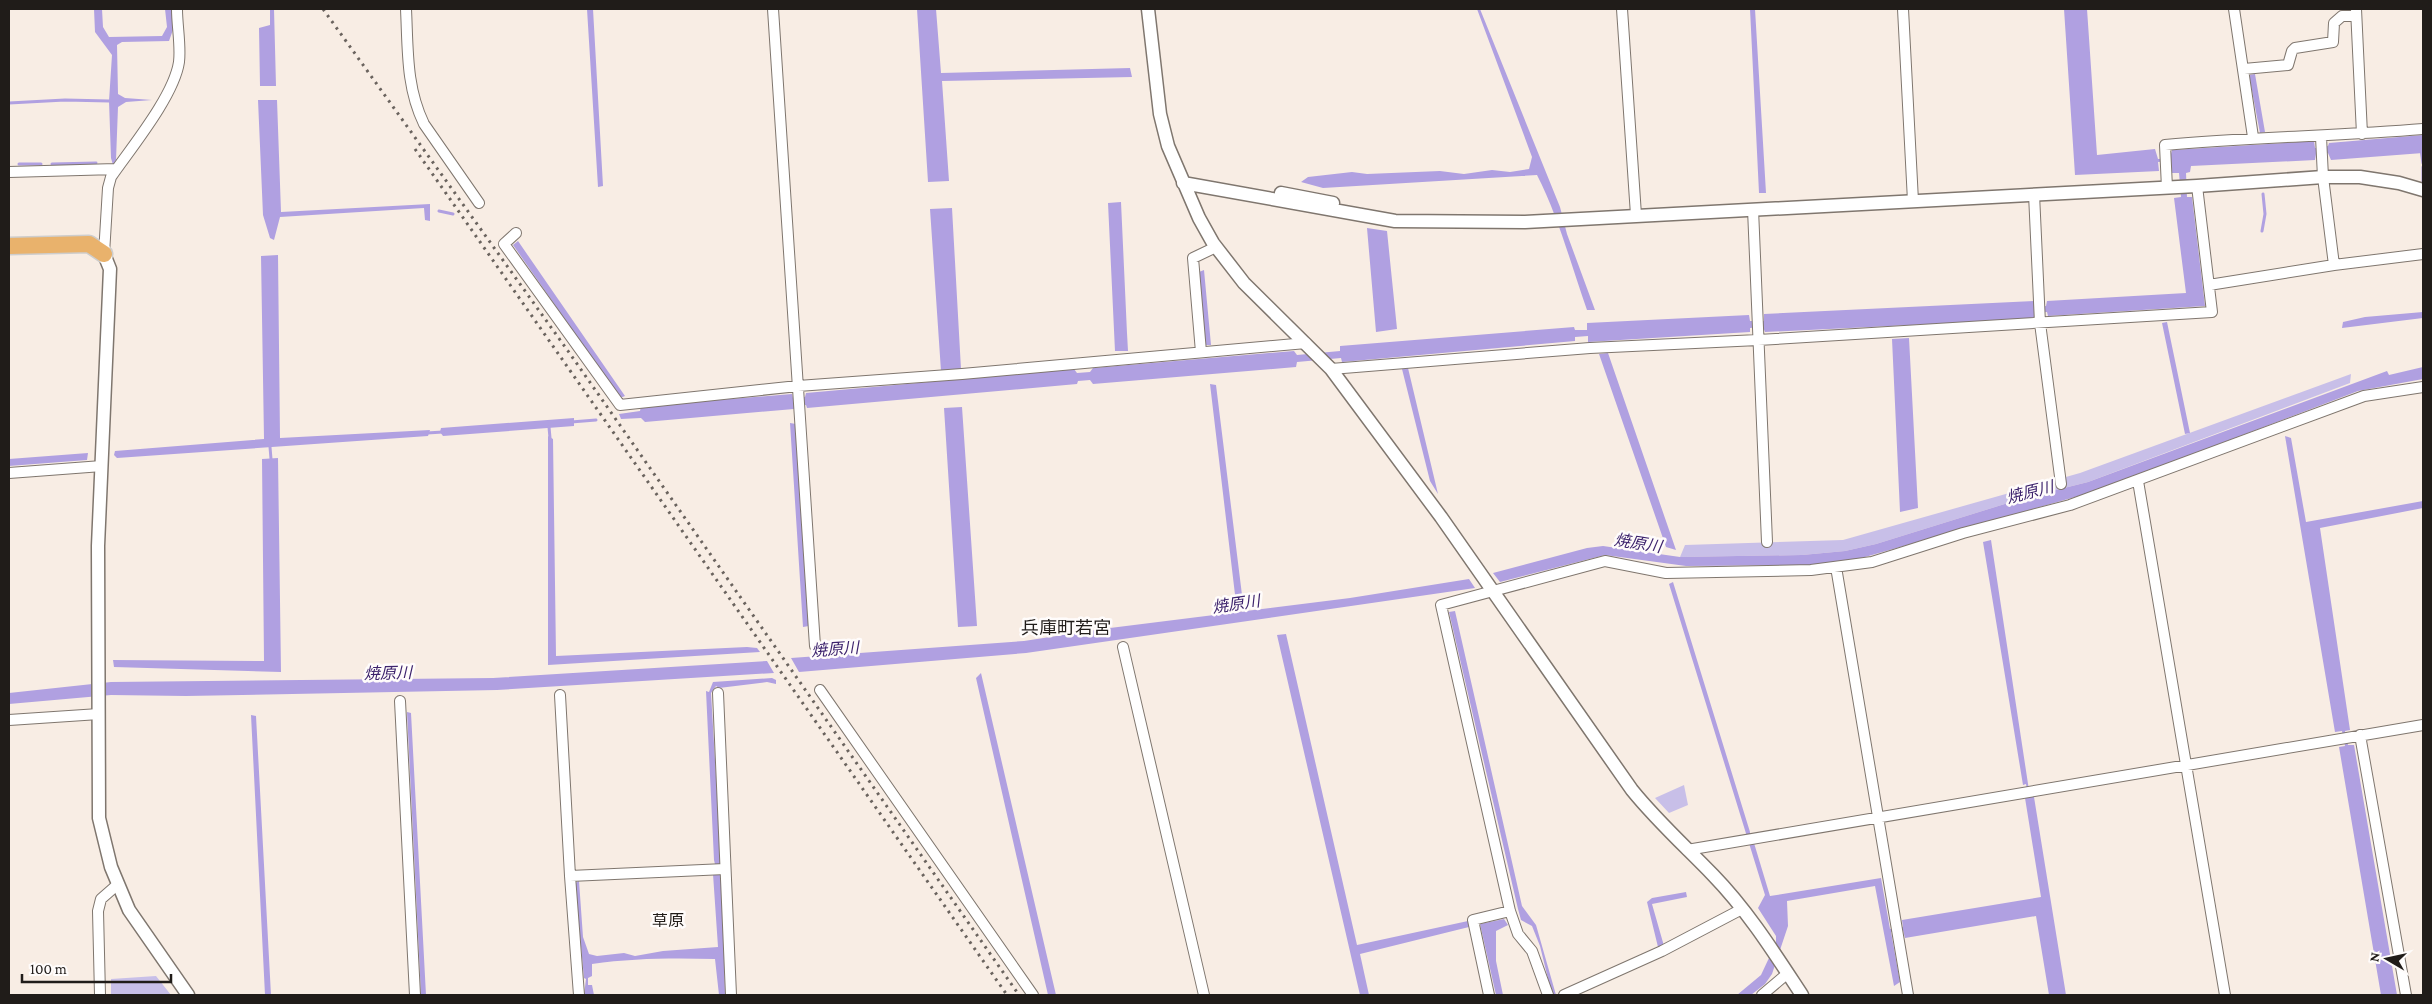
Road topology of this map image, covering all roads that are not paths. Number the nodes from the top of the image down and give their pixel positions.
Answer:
1 (177, 9) edge
2 (406, 9) edge
3 (773, 9) edge
4 (1148, 9) edge
5 (1622, 9) edge
6 (1903, 9) edge
7 (2234, 9) edge
8 (2356, 12) edge
9 (2244, 69) junction
10 (2423, 129) edge
11 (2362, 134) junction
12 (2253, 137) junction
13 (2321, 137) junction
14 (116, 169) junction
15 (2323, 170) junction
16 (9, 172) edge
17 (1184, 184) junction
18 (2197, 186) junction
19 (2167, 188) junction
20 (2421, 189) edge
21 (2034, 194) junction
22 (1913, 201) junction
23 (479, 203) dead end
24 (1752, 209) junction
25 (1636, 215) junction
26 (516, 233) dead end
27 (9, 246) edge
28 (1216, 247) junction
29 (104, 254) junction
30 (2423, 254) edge
31 (2334, 264) junction
32 (2209, 284) junction
33 (2040, 323) junction
34 (1758, 340) junction
35 (1310, 347) junction
36 (1201, 352) junction
37 (1328, 365) junction
38 (2423, 387) edge
39 (798, 390) junction
40 (102, 466) junction
41 (9, 473) edge
42 (2138, 481) junction
43 (2061, 484) dead end
44 (1767, 542) dead end
45 (1836, 567) junction
46 (1492, 592) junction
47 (815, 646) dead end
48 (1123, 647) dead end
49 (820, 690) dead end
50 (718, 693) dead end
51 (560, 695) dead end
52 (400, 701) dead end
53 (99, 709) junction
54 (9, 720) edge
55 (2423, 725) edge
56 (2350, 737) junction
57 (2186, 764) junction
58 (1877, 817) junction
59 (1687, 850) junction
60 (725, 869) junction
61 (570, 876) junction
62 (117, 885) junction
63 (1742, 909) junction
64 (1510, 911) junction
65 (1788, 973) junction
66 (100, 995) edge
67 (188, 995) edge
68 (415, 995) edge
69 (578, 995) edge
70 (731, 995) edge
71 (1033, 995) edge
72 (1204, 995) edge
73 (1490, 995) edge
74 (1548, 995) edge
75 (1564, 995) edge
76 (1762, 995) edge
77 (1802, 995) edge
78 (1908, 995) edge
79 (2226, 995) edge
80 (2406, 995) edge

1 - 14 street
2 - 23 street
3 - 39 street
4 - 17 street
5 - 25 street
6 - 22 street
7 - 9 street
8 - 9 street
8 - 11 street
9 - 12 street
10 - 11 street
11 - 13 street
12 - 13 street
12 - 19 street
13 - 15 street
14 - 16 street
14 - 29 street
15 - 18 street
15 - 20 street
15 - 31 street
17 - 25 street
17 - 28 street
18 - 19 street
18 - 32 street
19 - 21 street
21 - 22 street
21 - 33 street
22 - 24 street
24 - 25 street
24 - 34 street
26 - 39 street
27 - 29 main road
28 - 35 street
28 - 36 street
29 - 40 street
30 - 31 street
31 - 32 street
32 - 33 street
33 - 34 street
33 - 43 street
34 - 37 street
34 - 44 street
35 - 36 street
35 - 37 street
36 - 39 street
37 - 46 street
38 - 42 street
39 - 47 street
40 - 41 street
40 - 53 street
42 - 45 street
42 - 57 street
45 - 46 street
45 - 58 street
46 - 59 street
46 - 64 street
48 - 72 street
49 - 71 street
50 - 60 street
51 - 61 street
52 - 68 street
53 - 54 street
53 - 62 street
55 - 56 street
56 - 57 street
56 - 80 street
57 - 58 street
57 - 79 street
58 - 59 street
58 - 78 street
59 - 63 street
60 - 61 street
60 - 70 street
61 - 69 street
62 - 66 street
62 - 67 street
63 - 65 street
63 - 75 street
64 - 73 street
64 - 74 street
65 - 76 street
65 - 77 street

